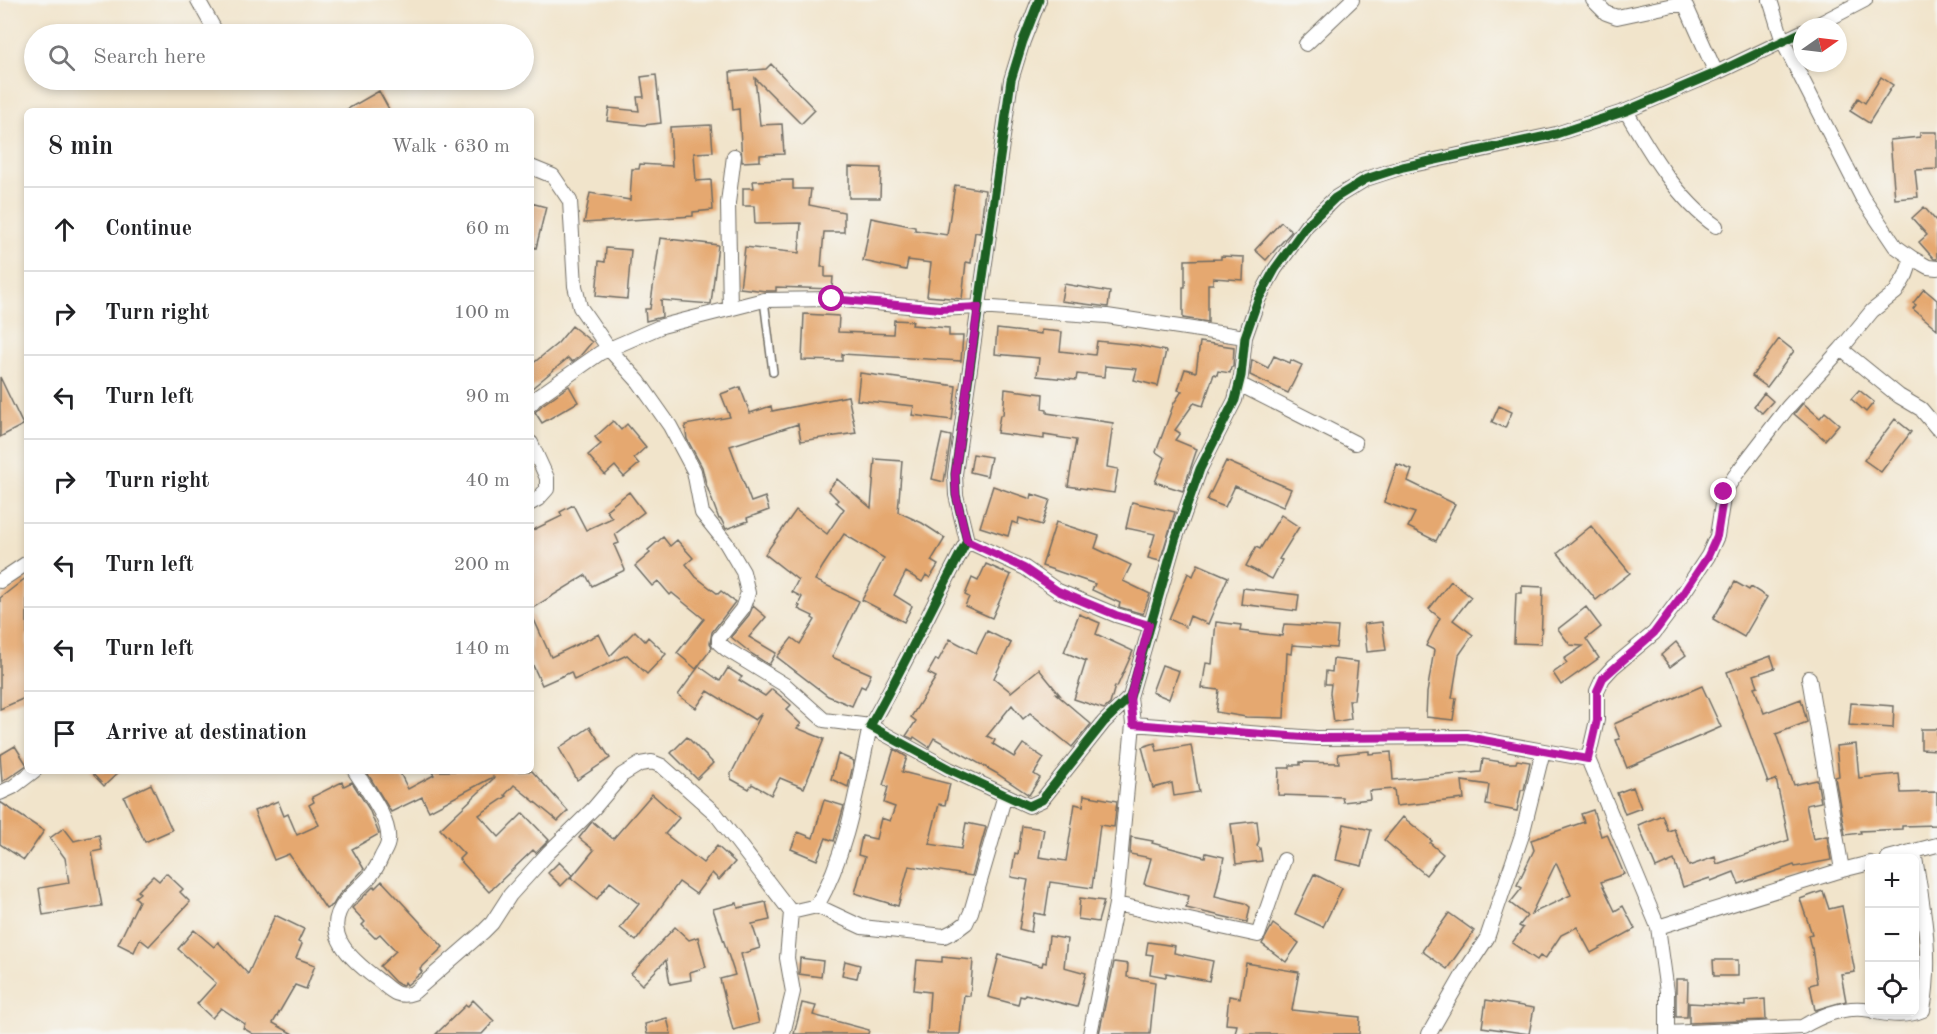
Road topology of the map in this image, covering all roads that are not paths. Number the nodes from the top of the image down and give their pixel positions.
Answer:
1 (198, 0) edge
2 (1039, 0) edge
3 (1352, 0) edge
4 (1593, 0) edge
5 (1770, 0) edge
6 (1865, 0) edge
7 (1830, 18) edge
8 (211, 24) edge
9 (1793, 37) edge
10 (1784, 42) junction
11 (1306, 44) dead end
12 (1716, 73) junction
13 (1626, 111) junction
14 (734, 156) dead end
15 (534, 168) edge
16 (1716, 225) dead end
17 (1911, 258) junction
18 (1937, 268) edge
19 (764, 300) junction
20 (978, 307) junction
21 (730, 309) junction
22 (1245, 337) junction
23 (1841, 349) junction
24 (609, 350) junction
25 (773, 372) dead end
26 (1239, 384) junction
27 (534, 397) edge
28 (1937, 428) edge
29 (1355, 443) dead end
30 (534, 450) edge
31 (534, 501) edge
32 (967, 541) junction
33 (24, 565) edge
34 (0, 581) edge
35 (1149, 625) junction
36 (1809, 678) dead end
37 (1130, 697) junction
38 (1133, 724) junction
39 (870, 726) junction
40 (1543, 751) junction
41 (1588, 759) junction
42 (30, 774) edge
43 (357, 774) edge
44 (0, 794) edge
45 (1005, 795) junction
46 (1937, 845) edge
47 (1914, 852) junction
48 (1905, 854) edge
49 (1284, 860) dead end
50 (1865, 864) edge
51 (1842, 870) junction
52 (1116, 904) junction
53 (817, 906) junction
54 (791, 912) junction
55 (1659, 927) junction
56 (1865, 1009) edge
57 (1919, 1012) edge
58 (783, 1034) edge
59 (1090, 1034) edge
60 (1429, 1034) edge
61 (1667, 1034) edge

1 - 8 street
2 - 20 street
3 - 11 street
4 - 12 street
5 - 10 street
6 - 7 street
9 - 10 street
10 - 12 street
10 - 17 street
12 - 13 street
13 - 16 street
13 - 22 street
14 - 21 street
15 - 24 street
17 - 18 street
17 - 23 street
19 - 20 street
19 - 21 street
19 - 25 lane
20 - 22 street
20 - 32 street
21 - 24 street
22 - 26 street
23 - 28 street
23 - 41 street
24 - 27 street
24 - 39 street
26 - 29 street
26 - 35 street
30 - 31 street
32 - 35 street
32 - 39 street
33 - 34 street
35 - 37 street
36 - 51 street
37 - 38 street
37 - 45 street
38 - 40 street
38 - 52 street
39 - 45 street
39 - 53 street
40 - 41 street
40 - 60 street
41 - 55 street
42 - 44 street
43 - 54 street
45 - 53 street
46 - 47 street
47 - 48 street
47 - 57 street
49 - 52 street
50 - 51 street
51 - 55 street
52 - 59 street
53 - 54 street
54 - 58 street
55 - 61 street
56 - 61 street

